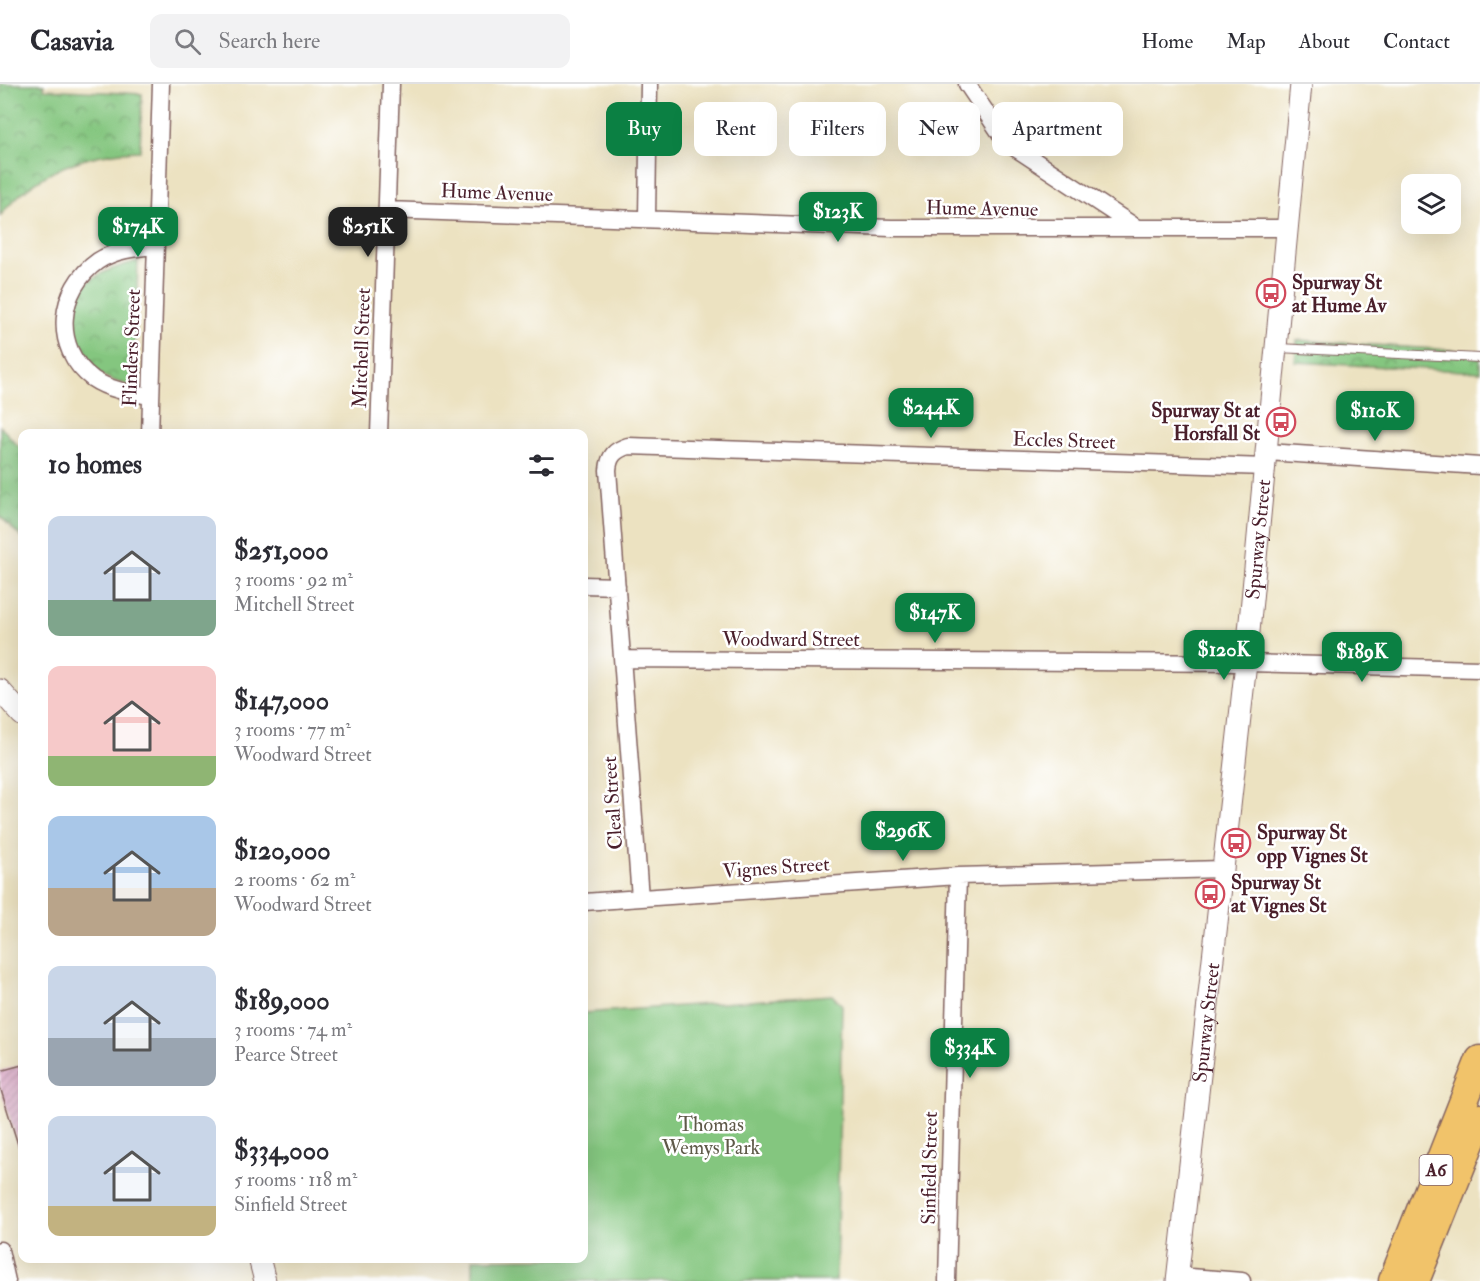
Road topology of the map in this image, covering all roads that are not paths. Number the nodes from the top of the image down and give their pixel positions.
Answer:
1 (161, 84) edge
2 (391, 84) edge
3 (649, 84) edge
4 (968, 84) edge
5 (1301, 84) edge
6 (387, 210) junction
7 (647, 218) junction
8 (1137, 228) junction
9 (1288, 228) junction
10 (155, 246) junction
11 (1278, 348) junction
12 (1480, 358) edge
13 (150, 396) junction
14 (150, 429) edge
15 (379, 429) edge
16 (612, 455) joint
17 (1266, 459) junction
18 (1480, 466) edge
19 (588, 585) edge
20 (617, 586) junction
21 (624, 659) junction
22 (1246, 663) junction
23 (1480, 669) edge
24 (0, 690) edge
25 (18, 710) edge
26 (1223, 869) junction
27 (958, 876) junction
28 (640, 898) junction
29 (588, 902) edge
30 (1480, 1060) edge
31 (1480, 1118) edge
32 (0, 1250) edge
33 (260, 1263) edge
34 (1177, 1278) edge
35 (7, 1281) edge
36 (265, 1281) edge
37 (947, 1281) edge
38 (1242, 1281) edge
39 (1392, 1281) edge
40 (1415, 1281) edge

1 - 10 street, Flinders Street
2 - 6 street, Mitchell Street
3 - 7 street
4 - 8 street
5 - 9 street, Spurway Street
6 - 7 street, Hume Avenue
6 - 15 street, Mitchell Street
7 - 8 street, Hume Avenue
8 - 9 street, Hume Avenue
9 - 11 street, Spurway Street
10 - 13 street, Flinders Street
10 - 13 street
11 - 12 lane
11 - 17 street, Spurway Street
13 - 14 street, Flinders Street
16 - 17 street, Eccles Street
16 - 20 street, Cleal Street
17 - 18 street, Eccles Street
17 - 22 street, Spurway Street
19 - 20 street
20 - 21 street, Cleal Street
21 - 22 street, Woodward Street
21 - 28 street, Cleal Street
22 - 23 street, Woodward Street
22 - 26 street, Spurway Street
24 - 25 street
26 - 27 street, Vignes Street
26 - 34 street, Spurway Street
27 - 28 street, Vignes Street
27 - 37 street, Sinfield Street
28 - 29 street, Vignes Street
30 - 39 highway, A6
31 - 40 highway, A6
32 - 35 street
33 - 36 street
34 - 38 street

